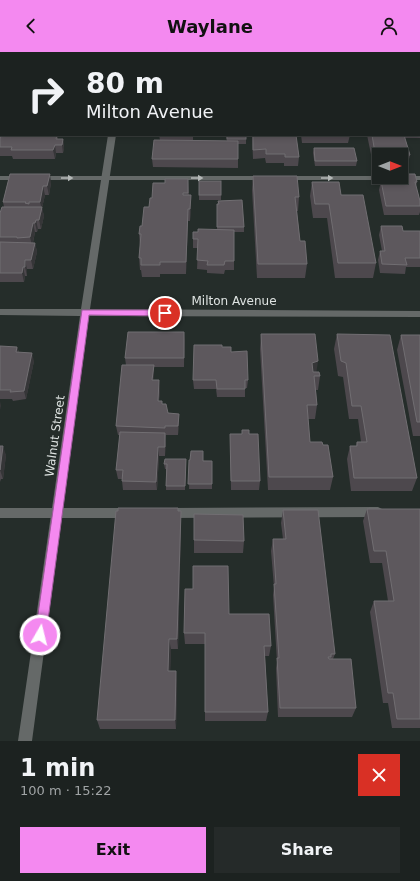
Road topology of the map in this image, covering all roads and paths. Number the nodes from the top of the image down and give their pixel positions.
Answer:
1 (112, 136) edge
2 (0, 178) edge
3 (106, 178) junction
4 (420, 178) edge
5 (0, 312) edge
6 (85, 312) junction
7 (420, 314) edge
8 (388, 512) edge
9 (0, 513) edge
10 (58, 513) junction
11 (145, 513) edge
12 (160, 513) edge
13 (25, 741) edge

1 - 3 street, Walnut Street
2 -> 3 street
3 -> 4 street
3 - 6 street, Walnut Street
5 - 6 street, Milton Avenue
6 - 7 street, Milton Avenue
6 - 10 street, Walnut Street
8 - 12 street
9 - 10 street
10 - 11 street
10 - 13 street, Walnut Street

